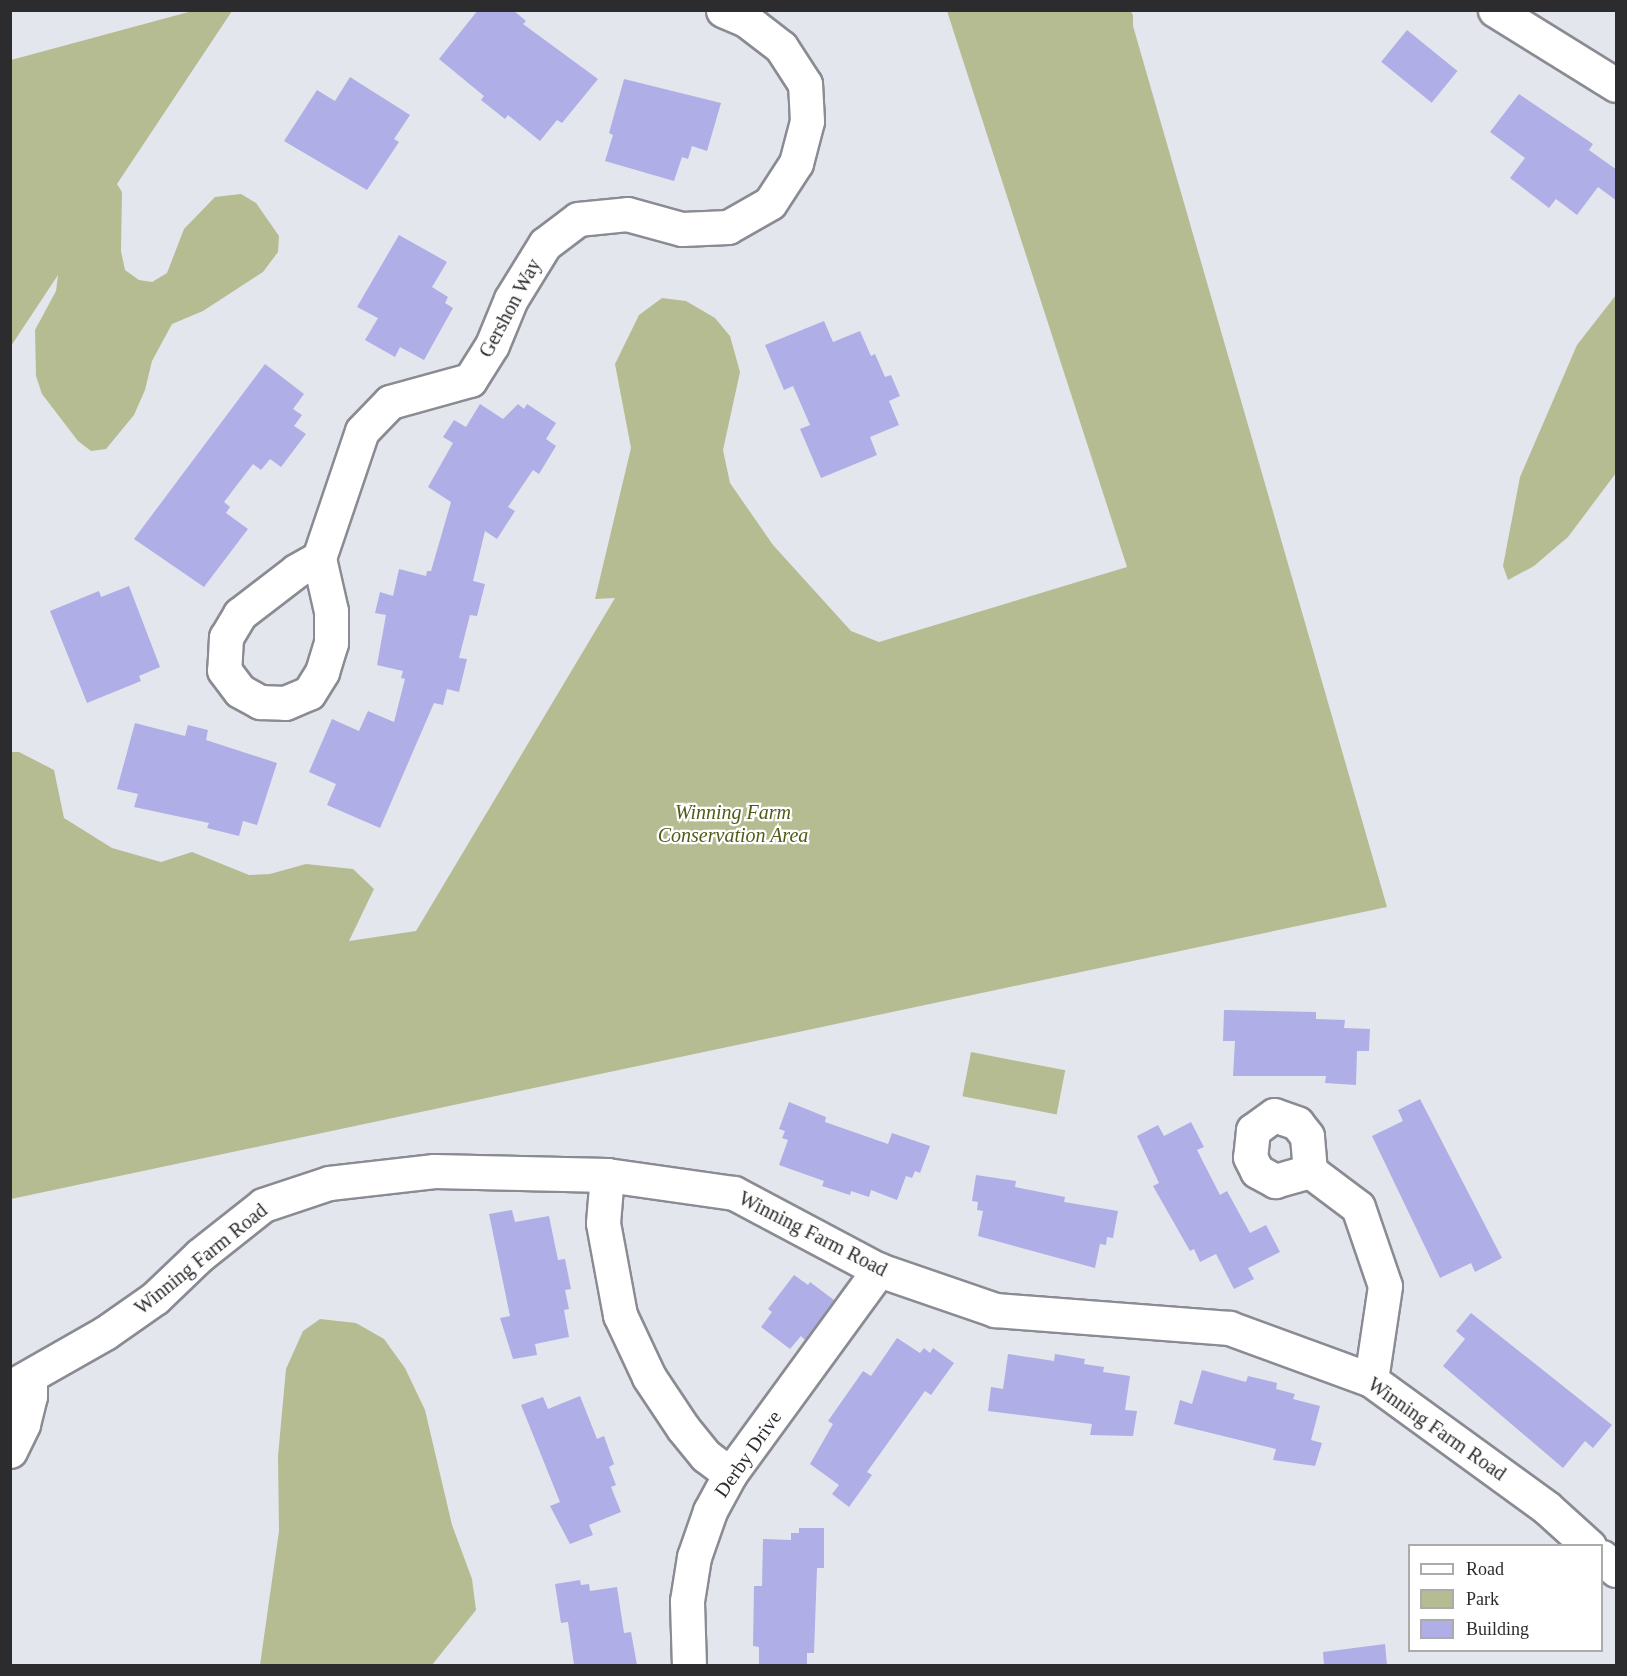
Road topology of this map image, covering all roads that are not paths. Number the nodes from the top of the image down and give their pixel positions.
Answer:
1 (723, 10) edge
2 (1495, 10) edge
3 (1617, 85) edge
4 (319, 558) dead end
5 (1310, 1171) dead end
6 (607, 1175) junction
7 (879, 1270) junction
8 (1371, 1380) junction
9 (20, 1382) edge
10 (10, 1451) edge
11 (730, 1474) junction
12 (1588, 1544) edge
13 (1603, 1558) edge
14 (1617, 1570) edge
15 (689, 1665) edge

1 - 4 street, Gershon Way
2 - 3 street
5 - 8 street
6 - 7 street, Winning Farm Road
6 - 9 street, Winning Farm Road
6 - 11 street
7 - 8 street, Winning Farm Road
7 - 11 street, Derby Drive
8 - 12 street, Winning Farm Road
9 - 10 street, Winning Farm Road
11 - 15 street, Derby Drive
13 - 14 street

